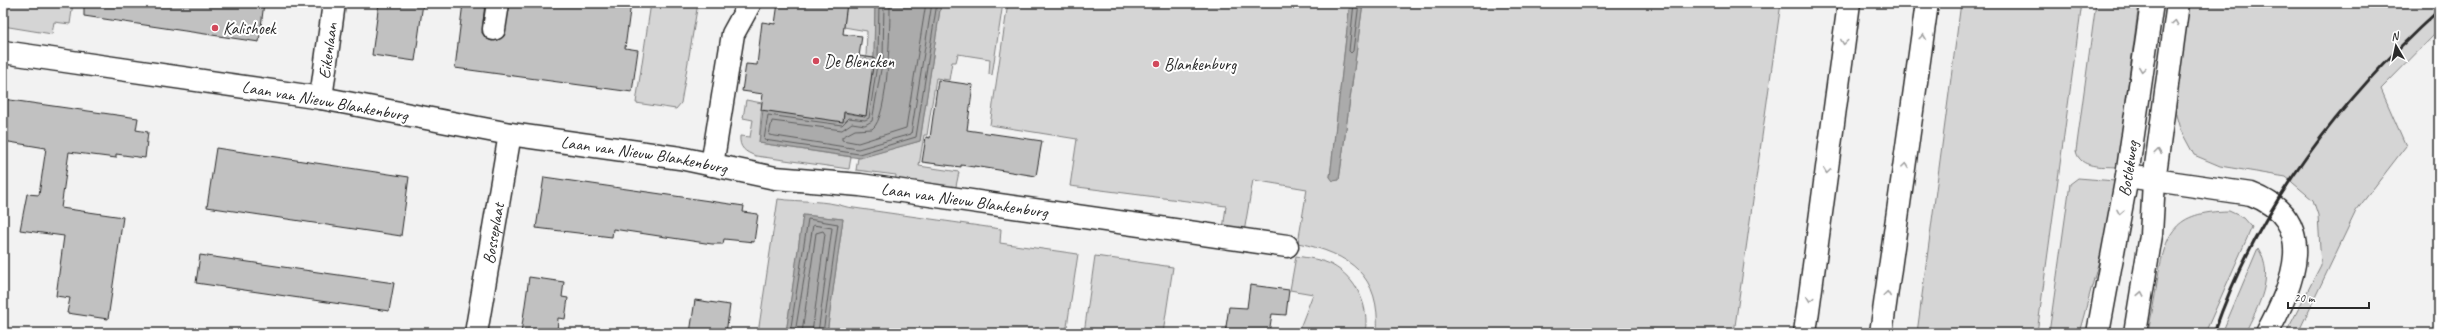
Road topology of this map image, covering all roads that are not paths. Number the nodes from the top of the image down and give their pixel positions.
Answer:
1 (334, 3) edge
2 (498, 3) edge
3 (1849, 3) edge
4 (1927, 3) edge
5 (2152, 3) edge
6 (2178, 3) edge
7 (745, 11) edge
8 (494, 29) dead end
9 (3, 52) edge
10 (321, 98) junction
11 (510, 134) junction
12 (712, 165) junction
13 (2127, 176) junction
14 (2154, 181) junction
15 (1287, 246) dead end
16 (476, 333) edge
17 (1805, 333) edge
18 (1881, 333) edge
19 (2098, 333) edge
20 (2135, 333) edge
21 (2266, 333) edge

1 - 10 main road, Eikenlaan
2 - 8 main road
3 -> 17 main road
18 -> 4 main road
5 -> 13 main road, Botlekweg
14 -> 6 main road, Botlekweg
7 - 12 main road
9 - 10 main road, Laan van Nieuw Blankenburg
10 - 11 main road, Laan van Nieuw Blankenburg
11 - 12 main road, Laan van Nieuw Blankenburg
11 - 16 main road, Bosseplaat
12 - 15 main road, Laan van Nieuw Blankenburg
13 - 14 main road
13 -> 19 main road, Botlekweg
20 -> 14 main road, Botlekweg
14 - 21 main road

